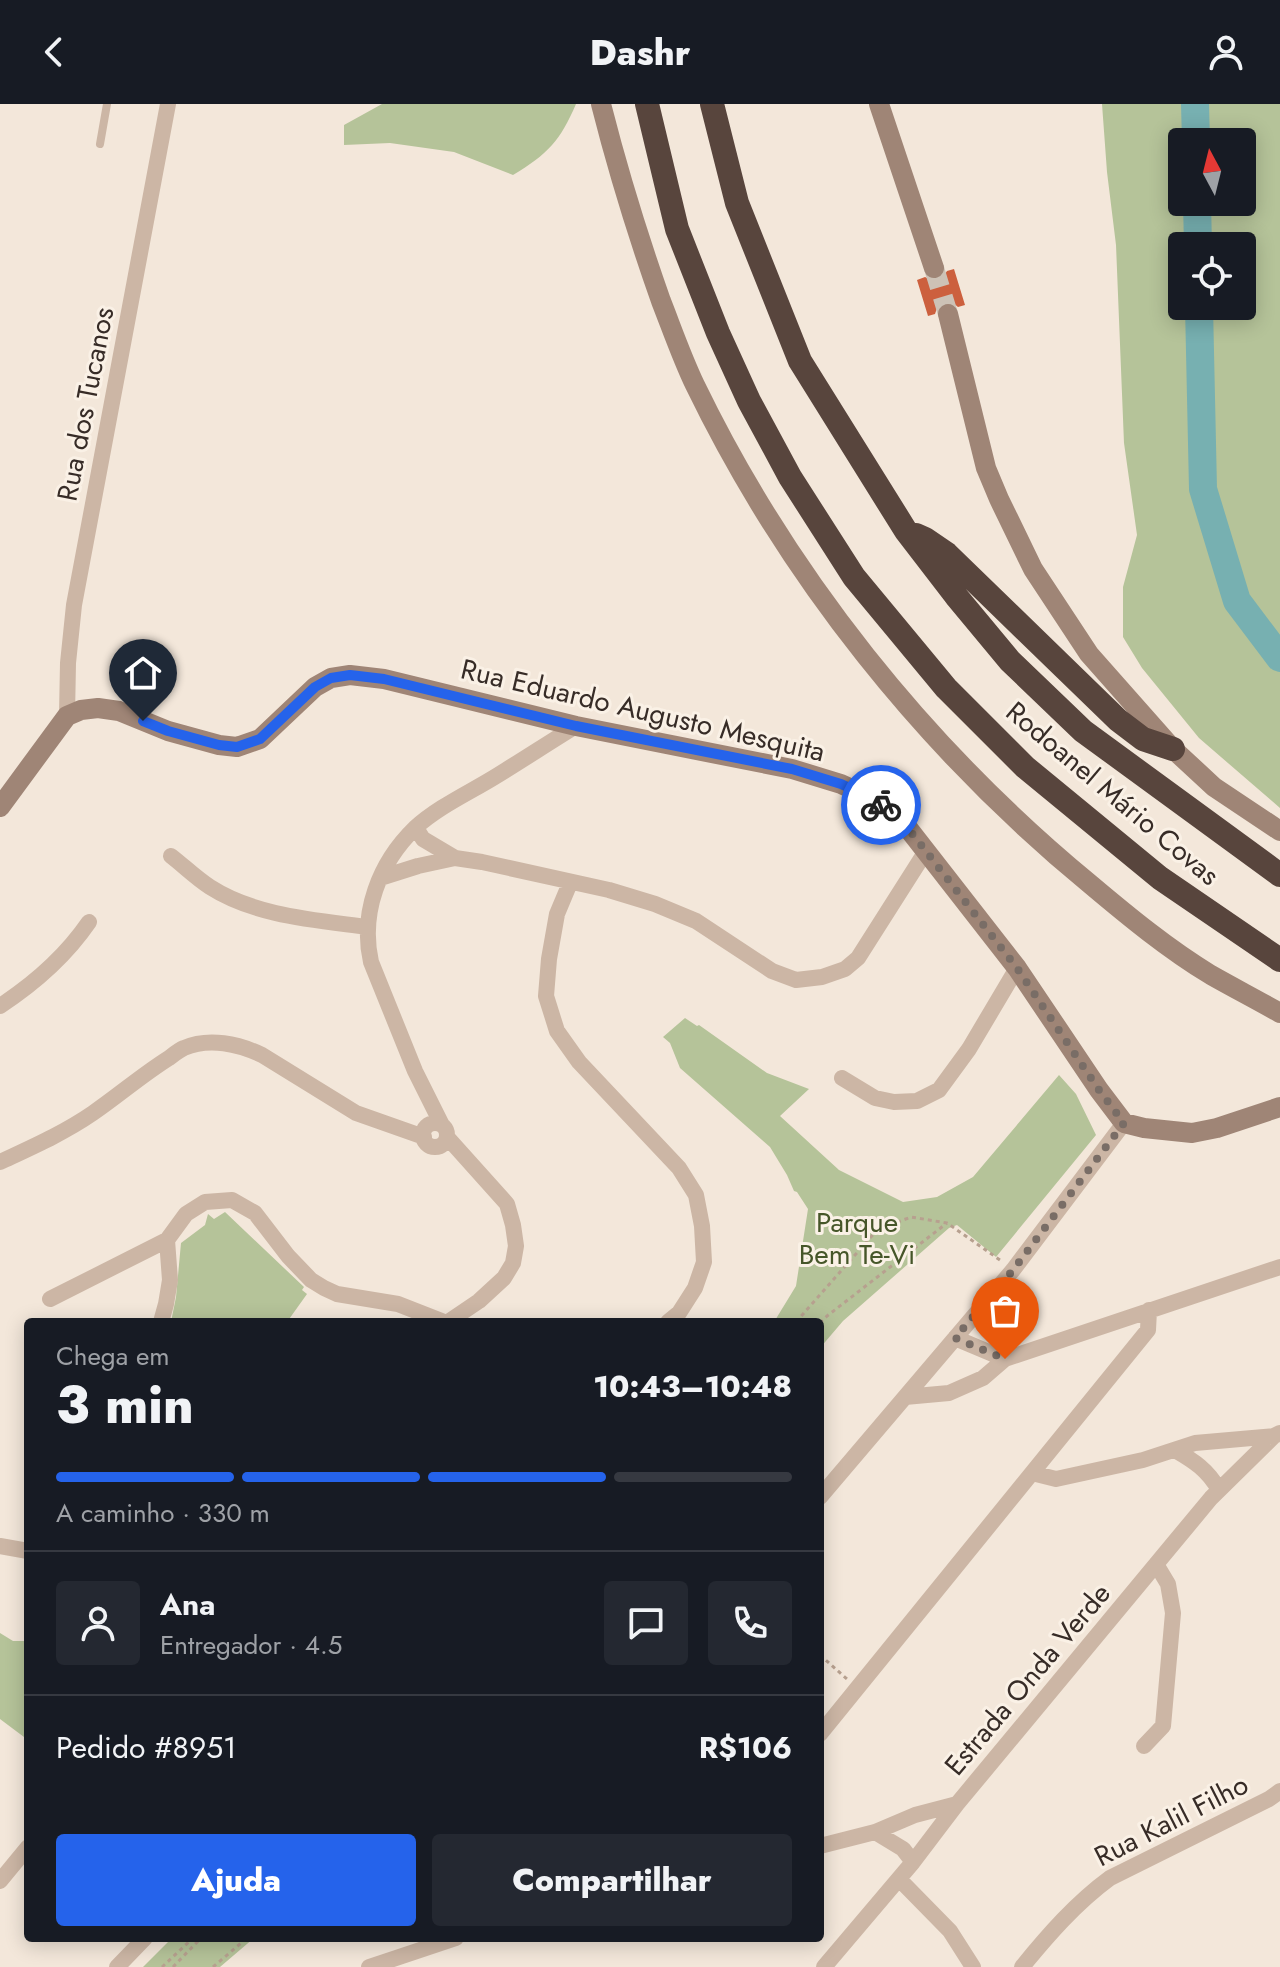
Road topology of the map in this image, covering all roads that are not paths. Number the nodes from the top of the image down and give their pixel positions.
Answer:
1 (107, 104) edge
2 (168, 104) edge
3 (601, 104) edge
4 (647, 104) edge
5 (712, 104) edge
6 (879, 104) edge
7 (100, 144) dead end
8 (934, 268) tunnel mouth
9 (948, 314) tunnel mouth
10 (906, 531) junction
11 (67, 716) junction
12 (576, 726) junction
13 (1173, 749) junction
14 (0, 807) edge
15 (416, 828) junction
16 (1280, 831) edge
17 (926, 851) junction
18 (171, 856) dead end
19 (455, 858) junction
20 (1280, 875) edge
21 (380, 878) junction
22 (570, 883) junction
23 (89, 922) dead end
24 (367, 927) junction
25 (1280, 960) edge
26 (1017, 968) junction
27 (0, 1006) edge
28 (1280, 1013) edge
29 (842, 1078) dead end
30 (1280, 1107) edge
31 (1124, 1123) junction
32 (444, 1131) junction
33 (0, 1162) edge
34 (167, 1240) junction
35 (1280, 1267) edge
36 (50, 1299) dead end
37 (1149, 1310) junction
38 (162, 1318) edge
39 (435, 1318) edge
40 (452, 1318) edge
41 (673, 1318) edge
42 (955, 1338) junction
43 (1005, 1359) junction
44 (905, 1397) junction
45 (1277, 1435) edge
46 (1175, 1450) junction
47 (1032, 1473) junction
48 (1219, 1490) junction
49 (824, 1492) edge
50 (0, 1546) edge
51 (24, 1550) edge
52 (1156, 1564) junction
53 (824, 1729) edge
54 (1144, 1746) dead end
55 (1280, 1791) edge
56 (957, 1804) junction
57 (875, 1832) junction
58 (824, 1845) edge
59 (24, 1852) edge
60 (913, 1862) junction
61 (899, 1879) junction
62 (0, 1881) edge
63 (141, 1942) edge
64 (443, 1942) edge
65 (117, 1967) edge
66 (369, 1967) edge
67 (824, 1967) edge
68 (973, 1967) edge
69 (1022, 1967) edge

1 - 7 lane
2 - 11 street, Rua dos Tucanos
3 - 28 main road
4 - 25 highway, Rodoanel Mário Covas
5 - 10 highway, Rodoanel Mário Covas
6 - 8 main road
9 - 13 main road
10 - 13 highway
10 - 20 highway, Rodoanel Mário Covas
11 - 12 main road, Rua Eduardo Augusto Mesquita
11 - 14 main road
12 - 15 street
12 - 17 main road, Rua Eduardo Augusto Mesquita
13 - 16 main road
15 - 19 street
15 - 21 street
17 - 22 street
17 - 26 main road, Rua Eduardo Augusto Mesquita
18 - 24 street
19 - 21 street
19 - 22 street
21 - 24 street
22 - 41 street
23 - 27 street
24 - 32 street
26 - 29 street
26 - 31 main road, Rua Eduardo Augusto Mesquita
30 - 31 main road
31 - 42 street
32 - 33 street
32 - 40 street
34 - 36 street
34 - 38 street
34 - 39 street
35 - 37 street
37 - 43 street
37 - 47 street
42 - 43 street
42 - 44 street
43 - 44 street
44 - 49 street
45 - 46 street
45 - 48 street, Estrada Onda Verde
46 - 47 street
46 - 48 street
47 - 53 street
48 - 52 street, Estrada Onda Verde
50 - 51 street
52 - 54 street
52 - 56 street, Estrada Onda Verde
55 - 69 street, Rua Kalil Filho
56 - 57 street
56 - 60 street, Estrada Onda Verde
57 - 58 street
57 - 60 street
59 - 62 street
60 - 61 street, Estrada Onda Verde
61 - 67 street, Estrada Onda Verde
61 - 68 street
63 - 65 street
64 - 66 street

